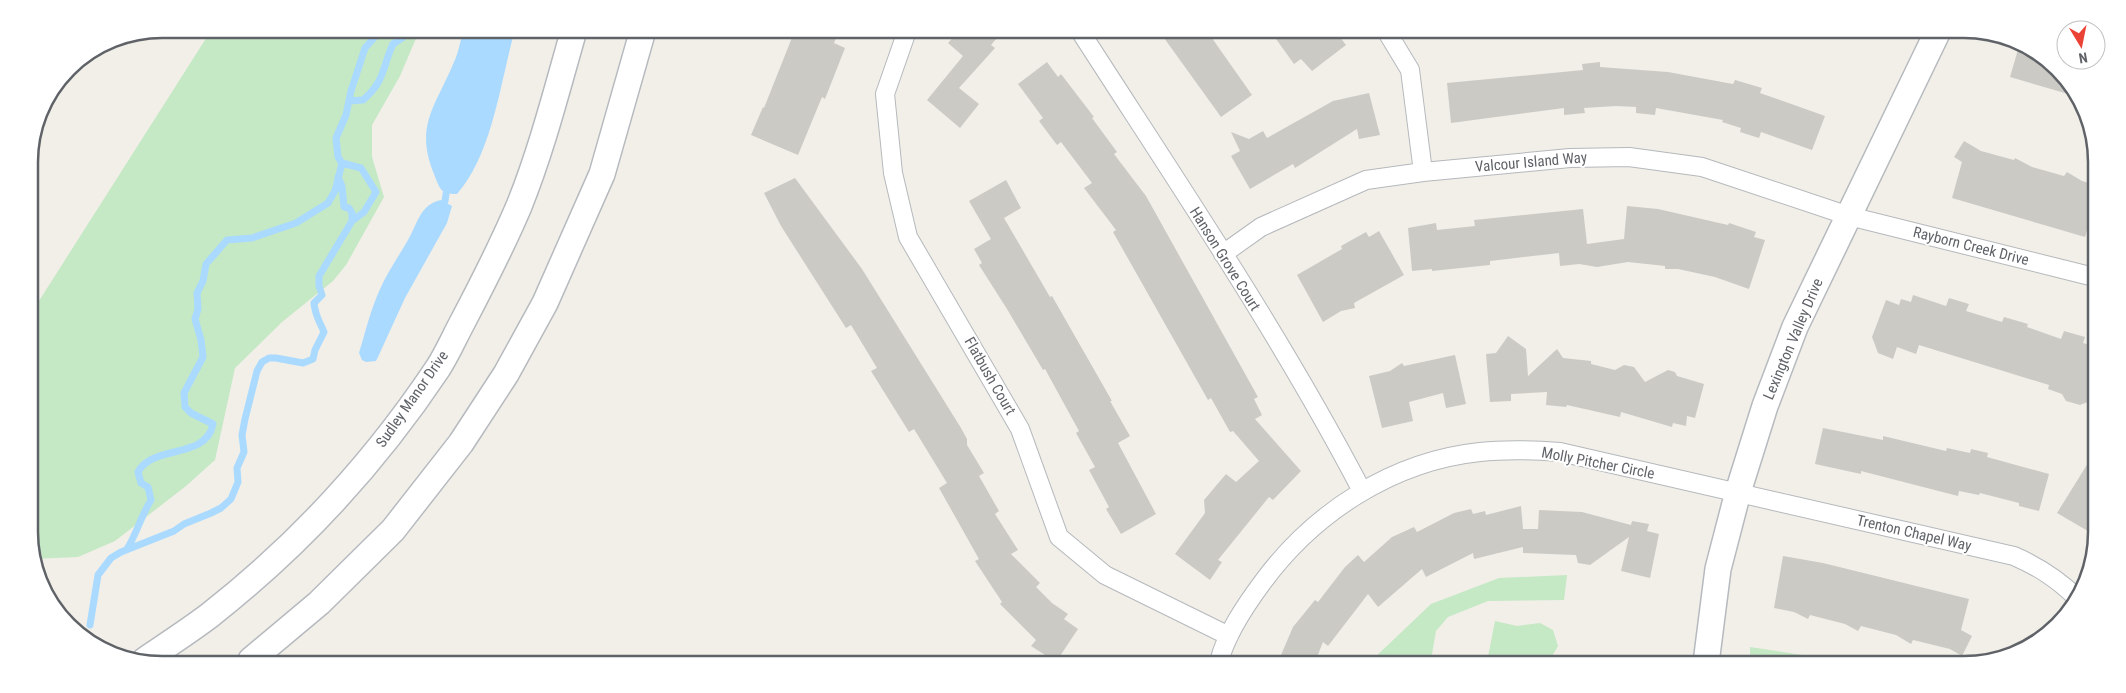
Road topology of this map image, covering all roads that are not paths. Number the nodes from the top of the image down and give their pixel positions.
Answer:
1 (572, 38) edge
2 (640, 38) edge
3 (905, 38) edge
4 (1084, 38) edge
5 (1391, 38) edge
6 (1935, 38) edge
7 (1423, 172) junction
8 (1849, 216) junction
9 (1223, 254) junction
10 (2088, 276) edge
11 (1362, 491) junction
12 (1738, 492) junction
13 (2072, 593) edge
14 (1229, 636) junction
15 (152, 655) edge
16 (1222, 655) edge
17 (1707, 655) edge
18 (256, 656) edge

1 - 15 main road, Sudley Manor Drive
2 - 18 main road
3 - 14 street, Flatbush Court
4 - 9 street, Hanson Grove Court
5 - 7 street
6 - 8 main road, Lexington Valley Drive
7 - 8 street, Valcour Island Way
7 - 9 street, Valcour Island Way
8 - 10 street, Rayborn Creek Drive
8 - 12 main road, Lexington Valley Drive
9 - 11 street, Hanson Grove Court
11 - 12 street, Molly Pitcher Circle
11 - 14 street, Molly Pitcher Circle
12 - 13 street, Trenton Chapel Way
12 - 17 main road, Lexington Valley Drive
14 - 16 street, Molly Pitcher Circle

